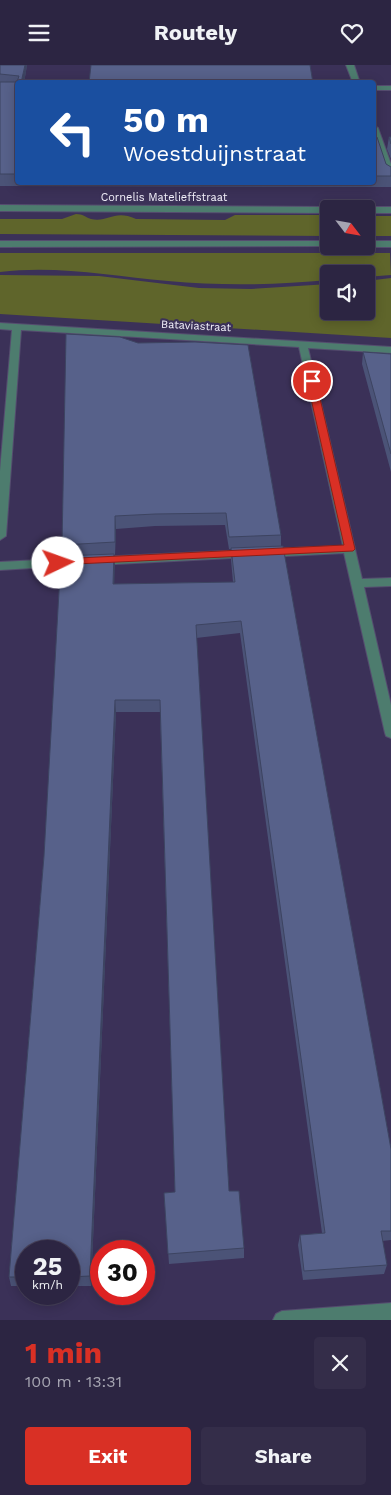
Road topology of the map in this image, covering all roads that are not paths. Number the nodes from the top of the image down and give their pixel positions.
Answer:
1 (350, 65) edge
2 (356, 80) edge
3 (376, 88) edge
4 (391, 88) edge
5 (376, 134) edge
6 (391, 175) edge
7 (0, 209) edge
8 (320, 210) edge
9 (375, 210) edge
10 (391, 210) edge
11 (0, 244) edge
12 (320, 244) edge
13 (375, 244) edge
14 (391, 244) edge
15 (0, 326) edge
16 (17, 327) junction
17 (303, 345) junction
18 (391, 350) edge
19 (0, 536) edge
20 (350, 549) junction
21 (0, 566) edge
22 (391, 581) edge
23 (357, 583) junction
24 (391, 733) edge
25 (391, 1312) edge
26 (282, 1320) edge

1 - 2 street
3 - 4 street
5 - 6 street
7 - 8 street, Cornelis Matelieffstraat
9 - 10 street
11 - 12 street
13 - 14 street
15 - 16 street, Bataviastraat
16 - 17 street, Bataviastraat
16 - 19 street
17 - 18 street, Bataviastraat
17 - 20 street
20 - 21 street
20 - 23 street
22 - 23 street
23 - 24 street
25 - 26 street

